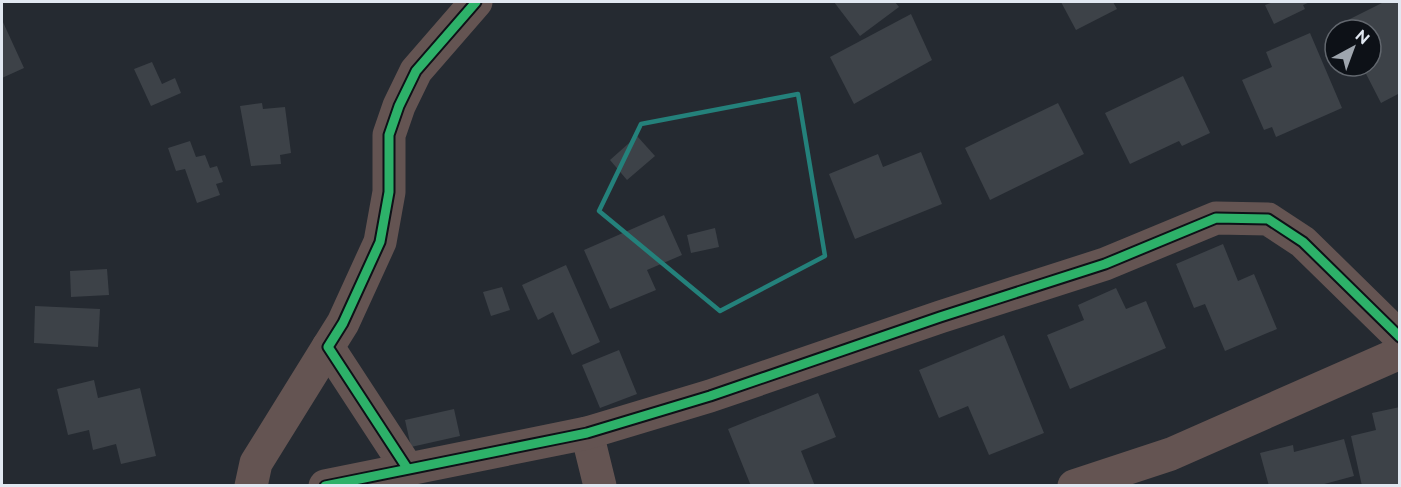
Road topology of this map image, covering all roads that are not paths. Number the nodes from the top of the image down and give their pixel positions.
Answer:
1 (476, 2) edge
2 (1400, 337) edge
3 (328, 347) junction
4 (1400, 353) edge
5 (587, 433) junction
6 (407, 468) junction
7 (250, 486) edge
8 (325, 486) edge
9 (600, 486) edge
10 (1074, 486) edge

1 - 3 street
2 - 5 street
3 - 6 street
3 - 7 street
4 - 10 street
5 - 6 street
5 - 9 street
6 - 8 street

